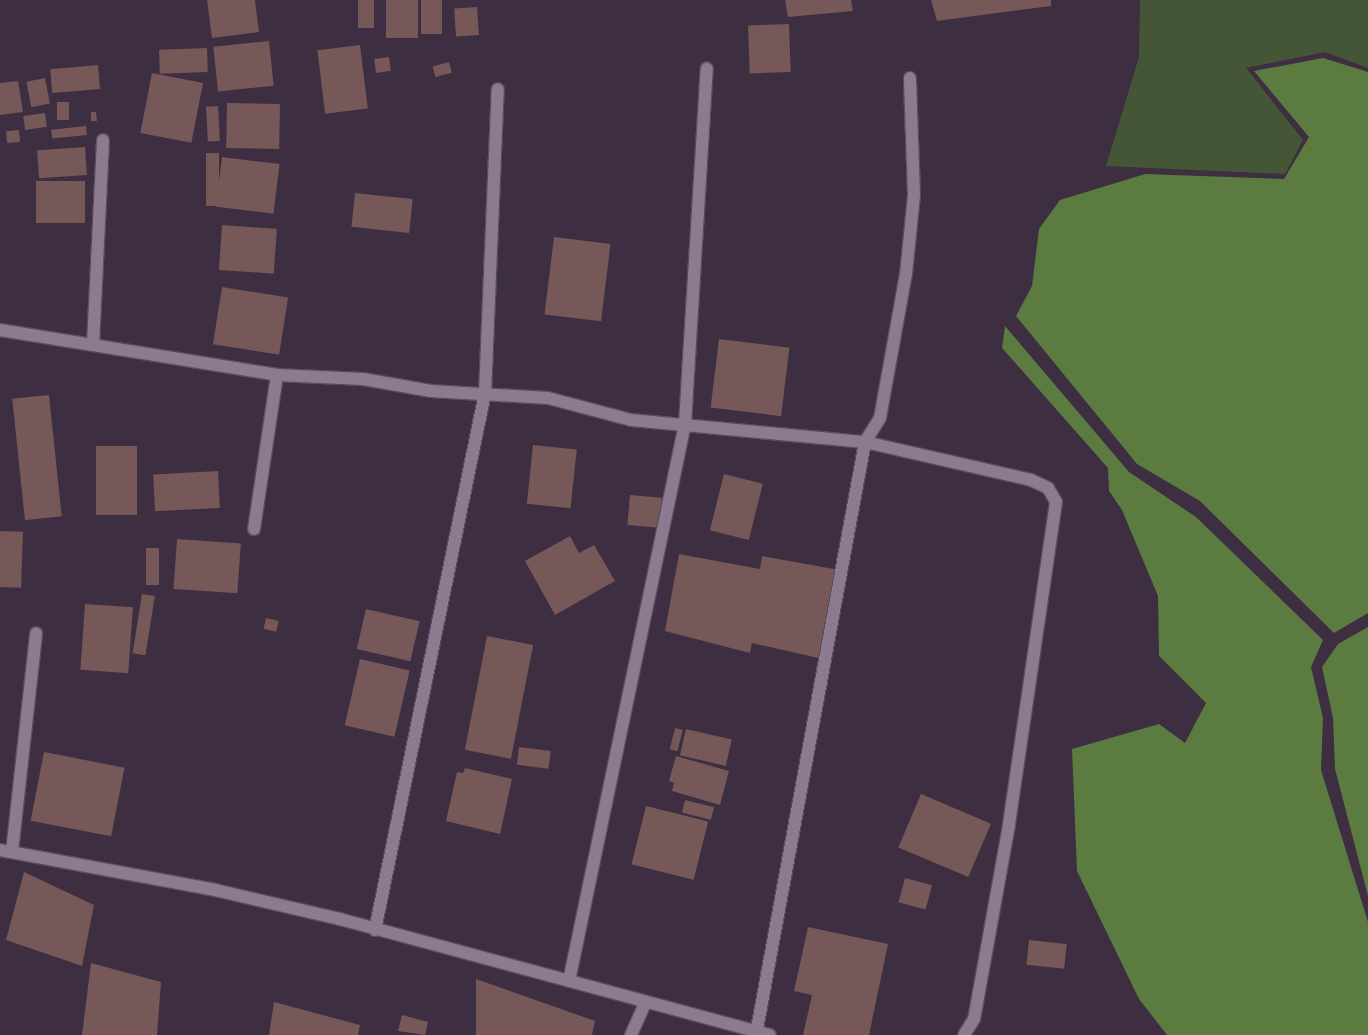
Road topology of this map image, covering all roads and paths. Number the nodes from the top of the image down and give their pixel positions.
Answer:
1 (707, 69) dead end
2 (910, 78) dead end
3 (498, 89) dead end
4 (103, 140) dead end
5 (0, 330) edge
6 (93, 345) junction
7 (277, 375) junction
8 (485, 393) junction
9 (685, 424) junction
10 (865, 442) junction
11 (254, 529) dead end
12 (36, 633) dead end
13 (6, 851) edge
14 (375, 930) junction
15 (569, 981) junction
16 (646, 1002) junction
17 (756, 1029) junction
18 (631, 1035) edge
19 (770, 1035) edge
20 (964, 1035) edge

1 - 9 street
2 - 10 street
3 - 8 street
4 - 6 street
5 - 6 street
6 - 7 street
7 - 8 street
7 - 11 street
8 - 9 street
8 - 14 street
9 - 10 street
9 - 15 street
10 - 17 street
10 - 20 street
12 - 13 street
13 - 14 street
14 - 15 street
15 - 16 street
16 - 17 street
16 - 18 street
17 - 19 street

